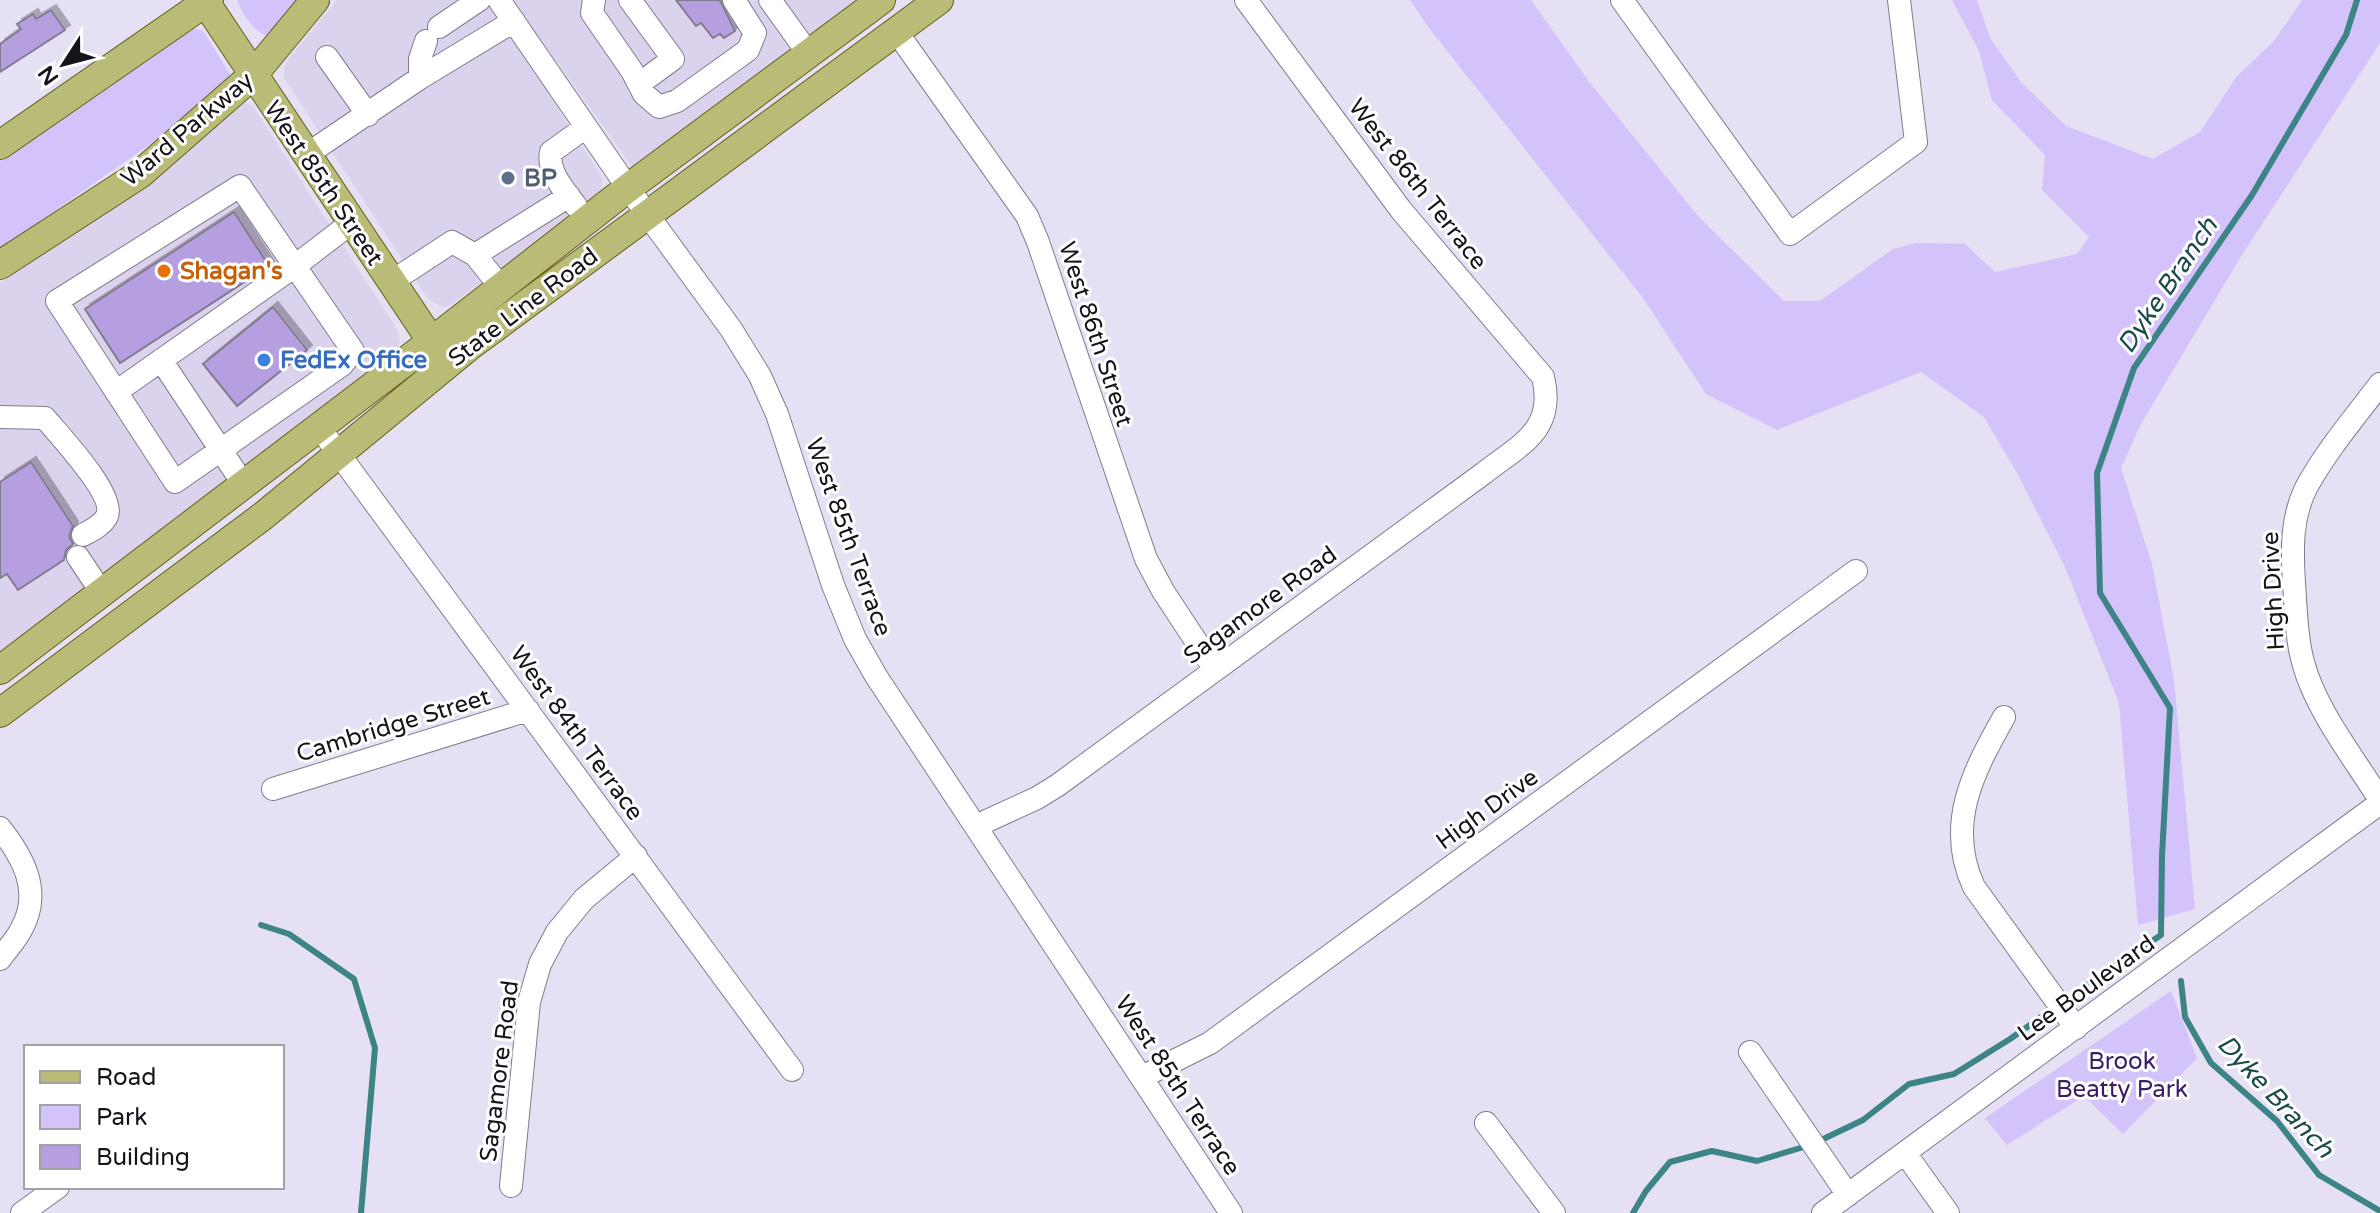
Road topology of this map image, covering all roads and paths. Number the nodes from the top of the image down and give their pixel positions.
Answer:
1 (315, 0) edge
2 (479, 0) edge
3 (499, 0) edge
4 (594, 0) edge
5 (630, 0) edge
6 (734, 0) edge
7 (770, 0) edge
8 (881, 0) edge
9 (939, 0) edge
10 (1246, 0) edge
11 (1622, 0) edge
12 (1899, 0) edge
13 (206, 1) edge
14 (514, 21) junction
15 (896, 31) junction
16 (808, 53) junction
17 (327, 57) dead end
18 (253, 75) junction
19 (420, 78) junction
20 (639, 84) junction
21 (368, 115) junction
22 (586, 127) junction
23 (0, 145) edge
24 (306, 155) junction
25 (628, 188) junction
26 (569, 196) junction
27 (646, 214) junction
28 (587, 220) junction
29 (351, 223) junction
30 (475, 255) junction
31 (0, 265) edge
32 (295, 266) junction
33 (391, 282) junction
34 (500, 286) junction
35 (439, 353) junction
36 (161, 360) junction
37 (2380, 384) edge
38 (116, 392) junction
39 (1549, 399) joint
40 (0, 417) edge
41 (319, 427) junction
42 (221, 451) junction
43 (338, 453) junction
44 (244, 485) junction
45 (1856, 571) dead end
46 (102, 593) junction
47 (0, 670) edge
48 (1215, 670) junction
49 (528, 710) junction
50 (0, 713) edge
51 (2004, 717) dead end
52 (273, 789) dead end
53 (2380, 802) edge
54 (976, 826) junction
55 (0, 828) edge
56 (636, 856) junction
57 (0, 959) edge
58 (2076, 1028) junction
59 (1750, 1052) dead end
60 (792, 1070) dead end
61 (1142, 1077) junction
62 (1486, 1123) dead end
63 (1905, 1153) junction
64 (511, 1186) dead end
65 (55, 1189) edge
66 (1848, 1195) junction
67 (22, 1213) edge
68 (1231, 1213) edge
69 (1554, 1213) edge
70 (1823, 1213) edge
71 (1948, 1213) edge

1 - 18 main road, Ward Parkway
2 - 19 street
3 - 14 street, West 85th Terrace
4 - 20 street
5 - 20 street
6 - 20 street
7 - 16 street
8 - 16 main road, State Line Road
9 - 15 main road, State Line Road
10 - 39 street, West 86th Terrace
11 - 12 street
13 - 18 main road, West 85th Street
13 - 23 main road
14 - 19 street
14 - 22 street, West 85th Terrace
15 - 27 main road, State Line Road
15 - 48 street, West 86th Street
16 - 25 main road, State Line Road
17 - 21 street
18 - 24 main road, West 85th Street
18 - 31 main road, Ward Parkway
19 - 21 street
21 - 24 street
22 - 25 street, West 85th Terrace
22 - 26 street
24 - 29 main road, West 85th Street
25 - 27 street, West 85th Terrace
25 - 28 main road, State Line Road
26 - 28 street
26 - 30 street
27 - 35 main road, State Line Road
27 - 54 street, West 85th Terrace
28 - 34 main road, State Line Road
29 - 32 street
29 - 33 main road, West 85th Street
30 - 33 street
30 - 34 street
32 - 36 street
32 - 38 street
32 - 42 street
33 - 35 main road, West 85th Street
34 - 35 main road, State Line Road
35 - 41 main road, State Line Road
35 - 43 main road, State Line Road
36 - 38 street
36 - 42 street
37 - 53 street, High Drive
38 - 42 street
39 - 48 street, Sagamore Road
40 - 46 street
41 - 43 street, West 84th Terrace
41 - 44 main road, State Line Road
42 - 44 street
43 - 49 street, West 84th Terrace
43 - 50 main road, State Line Road
44 - 46 main road, State Line Road
45 - 61 street, High Drive
46 - 47 main road, State Line Road
48 - 54 street, Sagamore Road
49 - 52 street, Cambridge Street
49 - 56 street, West 84th Terrace
51 - 58 street
53 - 58 street, Lee Boulevard
54 - 61 street, West 85th Terrace
55 - 57 street
56 - 60 street, West 84th Terrace
56 - 64 street, Sagamore Road
58 - 63 street, Lee Boulevard
59 - 66 street
61 - 68 street, West 85th Terrace
62 - 69 street
63 - 66 street, Lee Boulevard
63 - 71 street
65 - 67 street
66 - 70 street, Lee Boulevard

